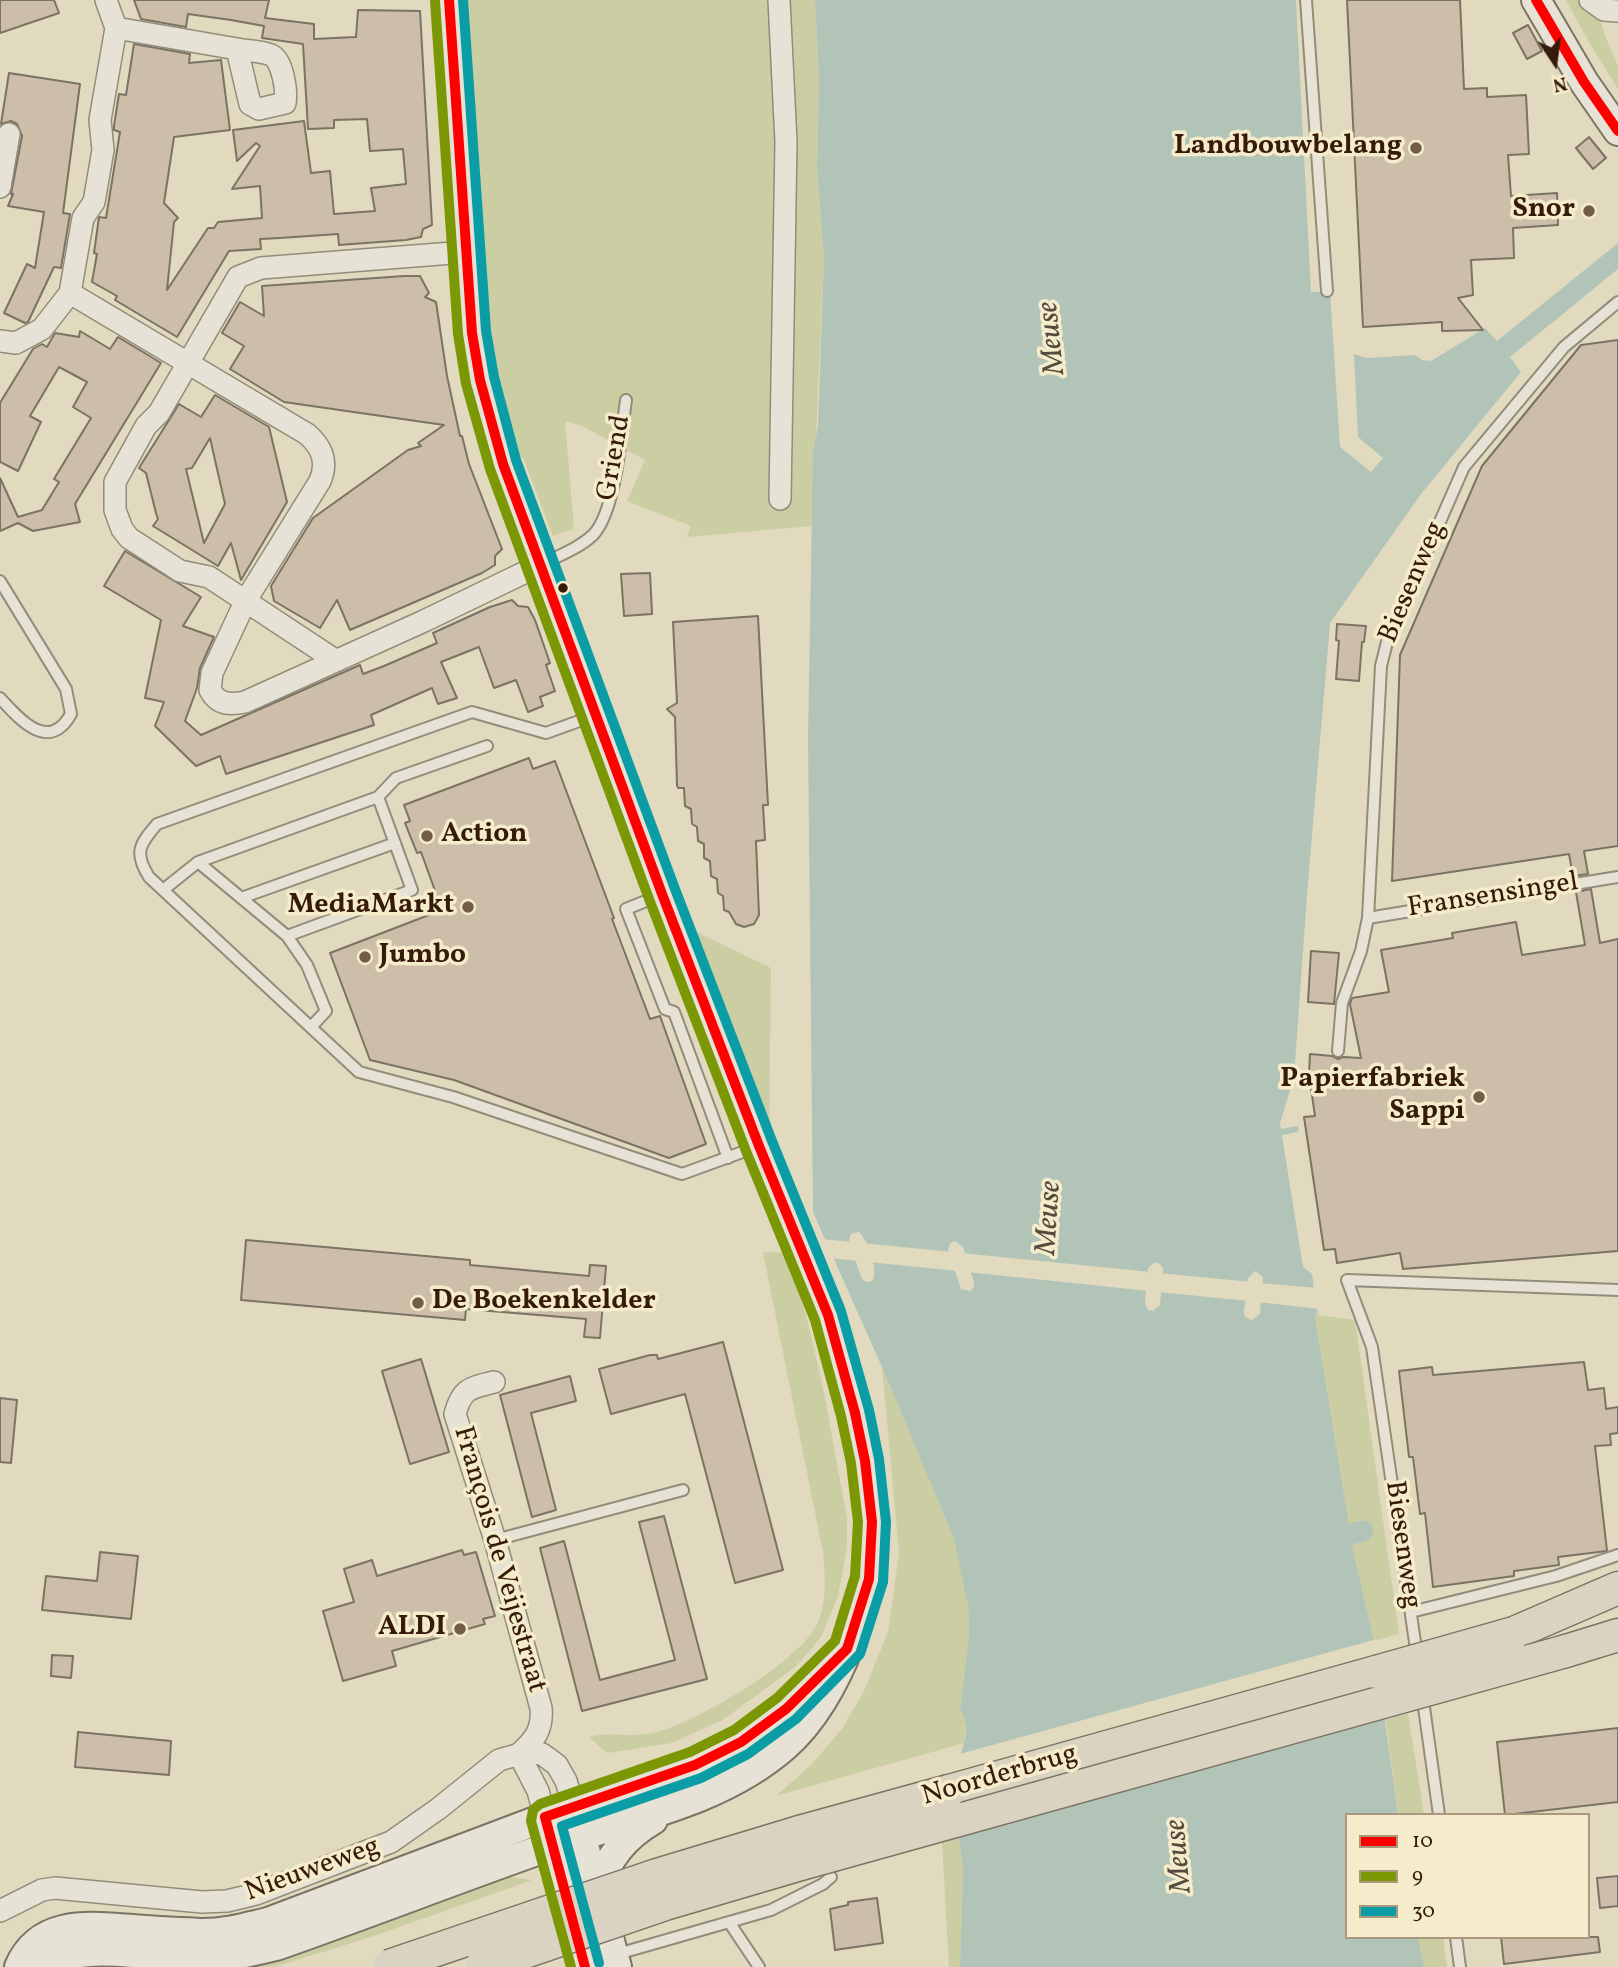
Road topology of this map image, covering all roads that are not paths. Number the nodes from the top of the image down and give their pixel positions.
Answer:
1 (106, 0) edge
2 (449, 0) edge
3 (779, 0) edge
4 (1306, 0) edge
5 (1590, 0) edge
6 (1550, 6) edge
7 (1618, 11) edge
8 (116, 28) junction
9 (237, 49) dead end
10 (1618, 98) edge
11 (1618, 131) edge
12 (9, 134) dead end
13 (0, 187) edge
14 (465, 252) junction
15 (1327, 291) dead end
16 (71, 293) junction
17 (1618, 302) edge
18 (0, 341) edge
19 (188, 362) junction
20 (626, 400) dead end
21 (780, 499) dead end
22 (540, 565) junction
23 (0, 582) edge
24 (246, 600) junction
25 (335, 660) junction
26 (0, 698) edge
27 (596, 715) junction
28 (487, 746) dead end
29 (378, 797) junction
30 (395, 843) junction
31 (198, 862) junction
32 (1618, 877) edge
33 (163, 890) junction
34 (662, 894) junction
35 (241, 898) junction
36 (1367, 918) junction
37 (287, 936) junction
38 (312, 1026) junction
39 (1338, 1051) dead end
40 (759, 1146) junction
41 (728, 1158) junction
42 (1618, 1290) edge
43 (494, 1382) dead end
44 (684, 1490) dead end
45 (495, 1540) junction
46 (1618, 1555) edge
47 (1618, 1588) edge
48 (1618, 1606) edge
49 (1411, 1612) junction
50 (1514, 1633) junction
51 (1618, 1635) edge
52 (1618, 1648) edge
53 (847, 1649) junction
54 (1566, 1651) junction
55 (1419, 1666) dead end
56 (1420, 1679) dead end
57 (519, 1754) junction
58 (676, 1805) junction
59 (574, 1807) junction
60 (1439, 1813) edge
61 (545, 1817) junction
62 (582, 1835) junction
63 (551, 1845) junction
64 (831, 1877) dead end
65 (597, 1889) junction
66 (0, 1911) edge
67 (729, 1922) junction
68 (1456, 1939) edge
69 (616, 1961) edge
70 (19, 1967) edge
71 (46, 1967) edge
72 (389, 1967) edge
73 (481, 1967) edge
74 (585, 1967) edge
75 (759, 1967) edge
76 (1460, 1967) edge

1 - 8 street
2 - 14 street
3 - 21 street
4 - 15 lane
5 - 7 street
6 - 10 street
6 - 11 street
8 - 9 street
8 - 16 street
12 - 13 street
14 - 19 street
14 - 22 street
16 - 18 street
16 - 19 street
17 - 36 lane, Biesenweg
19 - 24 street
19 - 24 street
20 - 22 lane, Griend
22 - 25 street
22 - 27 street
23 - 26 lane
24 - 25 street
24 - 25 street
27 - 33 lane
27 - 34 street
28 - 29 lane
29 - 30 lane
29 - 31 lane
30 - 35 lane
30 - 37 lane
31 - 33 lane
31 - 35 lane
32 - 36 lane, Fransensingel
33 - 38 lane
34 - 40 street
34 - 41 lane
35 - 37 lane
36 - 39 lane, Biesenweg
37 - 38 lane
38 - 41 lane
40 - 41 lane
40 - 53 street
42 - 49 lane, Biesenweg
43 - 45 street, François de Veijestraat
44 - 45 lane
45 - 57 street, François de Veijestraat
46 - 49 lane
47 - 50 main road
48 - 50 main road, Noorderbrug
49 - 55 lane, Biesenweg
50 - 72 main road, Noorderbrug, bridge
51 - 54 main road, Noorderbrug
52 - 54 main road
53 - 58 street
53 - 59 street
54 - 73 main road, Noorderbrug, bridge
56 - 60 lane
57 - 59 street
57 - 61 street
57 - 66 street, Nieuweweg
58 - 62 street
58 - 65 street
59 - 61 street
59 - 62 street
61 - 63 street
61 - 70 street
62 - 63 street
62 - 65 street
63 - 71 street
63 - 74 street
64 - 67 lane
65 - 69 street
67 - 69 lane
67 - 75 lane
68 - 76 lane

